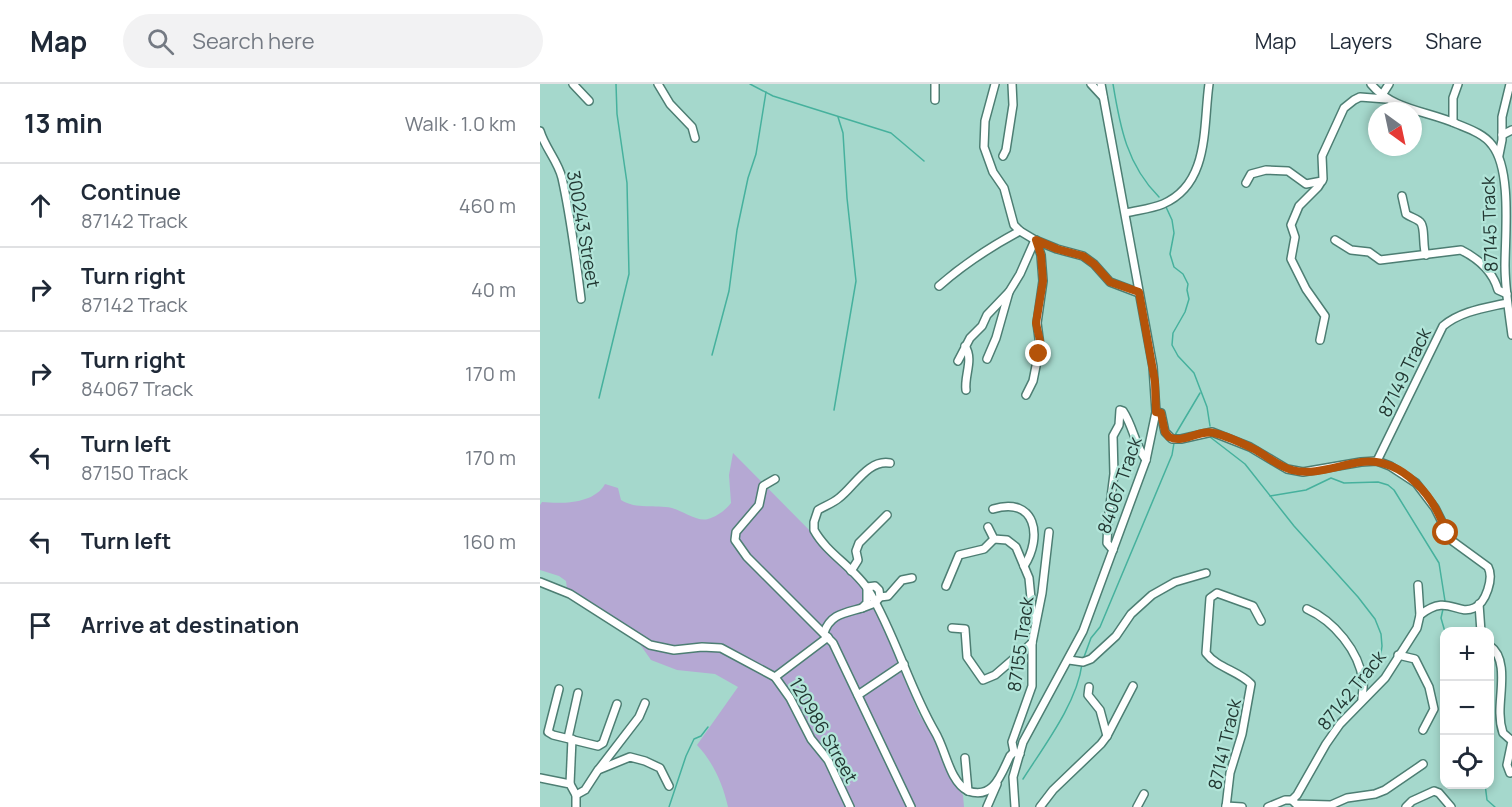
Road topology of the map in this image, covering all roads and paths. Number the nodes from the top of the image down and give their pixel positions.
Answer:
1 (573, 84) edge
2 (658, 84) edge
3 (935, 84) edge
4 (995, 84) edge
5 (1012, 84) edge
6 (1091, 84) edge
7 (1101, 84) edge
8 (1209, 84) edge
9 (1371, 84) edge
10 (1389, 84) edge
11 (1458, 84) edge
12 (1510, 84) edge
13 (1103, 97) junction
14 (1384, 97) junction
15 (590, 100) dead end
16 (935, 100) dead end
17 (1453, 122) junction
18 (1512, 130) edge
19 (540, 131) edge
20 (1502, 135) junction
21 (695, 138) dead end
22 (1499, 155) junction
23 (1003, 156) dead end
24 (1322, 181) junction
25 (1246, 183) dead end
26 (1402, 196) dead end
27 (1126, 213) junction
28 (1509, 216) edge
29 (1020, 231) junction
30 (1035, 240) junction
31 (1335, 240) dead end
32 (1426, 255) junction
33 (939, 286) dead end
34 (1009, 292) junction
35 (1139, 292) junction
36 (1507, 294) junction
37 (581, 299) dead end
38 (1507, 303) junction
39 (1512, 335) edge
40 (1320, 340) dead end
41 (965, 346) junction
42 (987, 359) dead end
43 (958, 361) dead end
44 (966, 390) dead end
45 (1026, 395) dead end
46 (1156, 412) junction
47 (1146, 460) junction
48 (1377, 461) junction
49 (890, 463) dead end
50 (775, 479) dead end
51 (993, 508) dead end
52 (887, 515) dead end
53 (987, 527) dead end
54 (1049, 532) dead end
55 (994, 539) junction
56 (1113, 550) junction
57 (1024, 566) junction
58 (851, 572) junction
59 (1206, 573) dead end
60 (912, 578) dead end
61 (540, 582) edge
62 (1418, 585) dead end
63 (945, 586) dead end
64 (867, 588) junction
65 (877, 600) junction
66 (1479, 604) junction
67 (862, 608) junction
68 (1307, 609) dead end
69 (1420, 615) junction
70 (1261, 621) dead end
71 (1481, 627) edge
72 (952, 628) dead end
73 (1034, 631) junction
74 (826, 635) junction
75 (1032, 643) junction
76 (1494, 650) edge
77 (1398, 655) junction
78 (1068, 660) junction
79 (904, 664) junction
80 (775, 677) junction
81 (1133, 686) dead end
82 (1089, 687) dead end
83 (559, 689) dead end
84 (578, 693) dead end
85 (858, 695) junction
86 (1362, 699) junction
87 (645, 703) dead end
88 (617, 704) dead end
89 (1423, 730) dead end
90 (1107, 736) junction
91 (570, 739) junction
92 (1017, 753) junction
93 (965, 758) dead end
94 (1423, 764) dead end
95 (598, 770) junction
96 (1510, 773) dead end
97 (540, 778) edge
98 (570, 784) junction
99 (998, 784) junction
100 (669, 786) dead end
101 (968, 790) junction
102 (1144, 794) dead end
103 (576, 795) junction
104 (1292, 801) junction
105 (576, 807) edge
106 (850, 807) edge
107 (911, 807) edge
108 (987, 807) edge
109 (1014, 807) edge
110 (1040, 807) edge
111 (1137, 807) edge
112 (1226, 807) edge
113 (1242, 807) edge
114 (1268, 807) edge
115 (1406, 807) edge
116 (1451, 807) edge

1 - 15 street
2 - 21 street
3 - 16 street
4 - 29 street
5 - 23 street
6 - 13 street
7 - 13 street, 84067 Track
8 - 27 street
9 - 14 street, 87145 Track
10 - 14 street
11 - 17 street
12 - 20 street
13 - 27 street, 84067 Track
14 - 17 street, 87145 Track
14 - 24 street
17 - 22 street, 87145 Track
18 - 20 street
19 - 37 street, 300243 Street
20 - 22 street
22 - 28 street, 87145 Track
24 - 25 street
24 - 40 street
26 - 32 street
27 - 35 street, 84067 Track
28 - 36 street, 87145 Track
29 - 30 street
29 - 33 street
30 - 34 street
30 - 35 street
30 - 45 street
31 - 32 street
32 - 36 street
34 - 41 street
34 - 42 street
35 - 46 street, 84067 Track
36 - 38 street, 87145 Track
38 - 39 street, 87145 Track
38 - 48 street, 87149 Track
41 - 43 street
41 - 44 street
46 - 47 street, 84067 Track
46 - 48 street
47 - 56 street, 84067 Track
47 - 56 street
48 - 66 street
49 - 58 street
50 - 74 street
51 - 57 street
52 - 58 street
53 - 55 street
54 - 73 street, 87155 Track
55 - 57 street
55 - 63 street
56 - 78 street, 84067 Track
57 - 73 street
58 - 64 street
59 - 78 street
60 - 65 street
61 - 80 street, 120986 Street
62 - 69 street
64 - 65 street
64 - 67 street
65 - 67 street
65 - 79 street
66 - 69 street
66 - 71 street
67 - 74 street
68 - 86 street
69 - 77 street, 87142 Track
70 - 112 street, 87141 Track
72 - 75 street
73 - 75 street, 87155 Track
74 - 80 street
74 - 85 street
75 - 92 street, 87155 Track
76 - 96 street
77 - 86 street, 87142 Track
77 - 89 street
78 - 92 street, 84067 Track
79 - 85 street
79 - 101 street
80 - 106 street, 120986 Street
81 - 90 street
82 - 90 street
83 - 91 street
84 - 91 street
85 - 107 street
86 - 104 street, 87142 Track
87 - 95 street
88 - 91 street
90 - 110 street
91 - 98 street
92 - 99 street
92 - 109 street, 84067 Track
93 - 101 street
94 - 104 street
95 - 100 street
95 - 103 street
97 - 98 street
98 - 103 street
99 - 101 street
99 - 108 street
102 - 111 street
103 - 105 street
104 - 114 street
112 - 113 street
115 - 116 street

